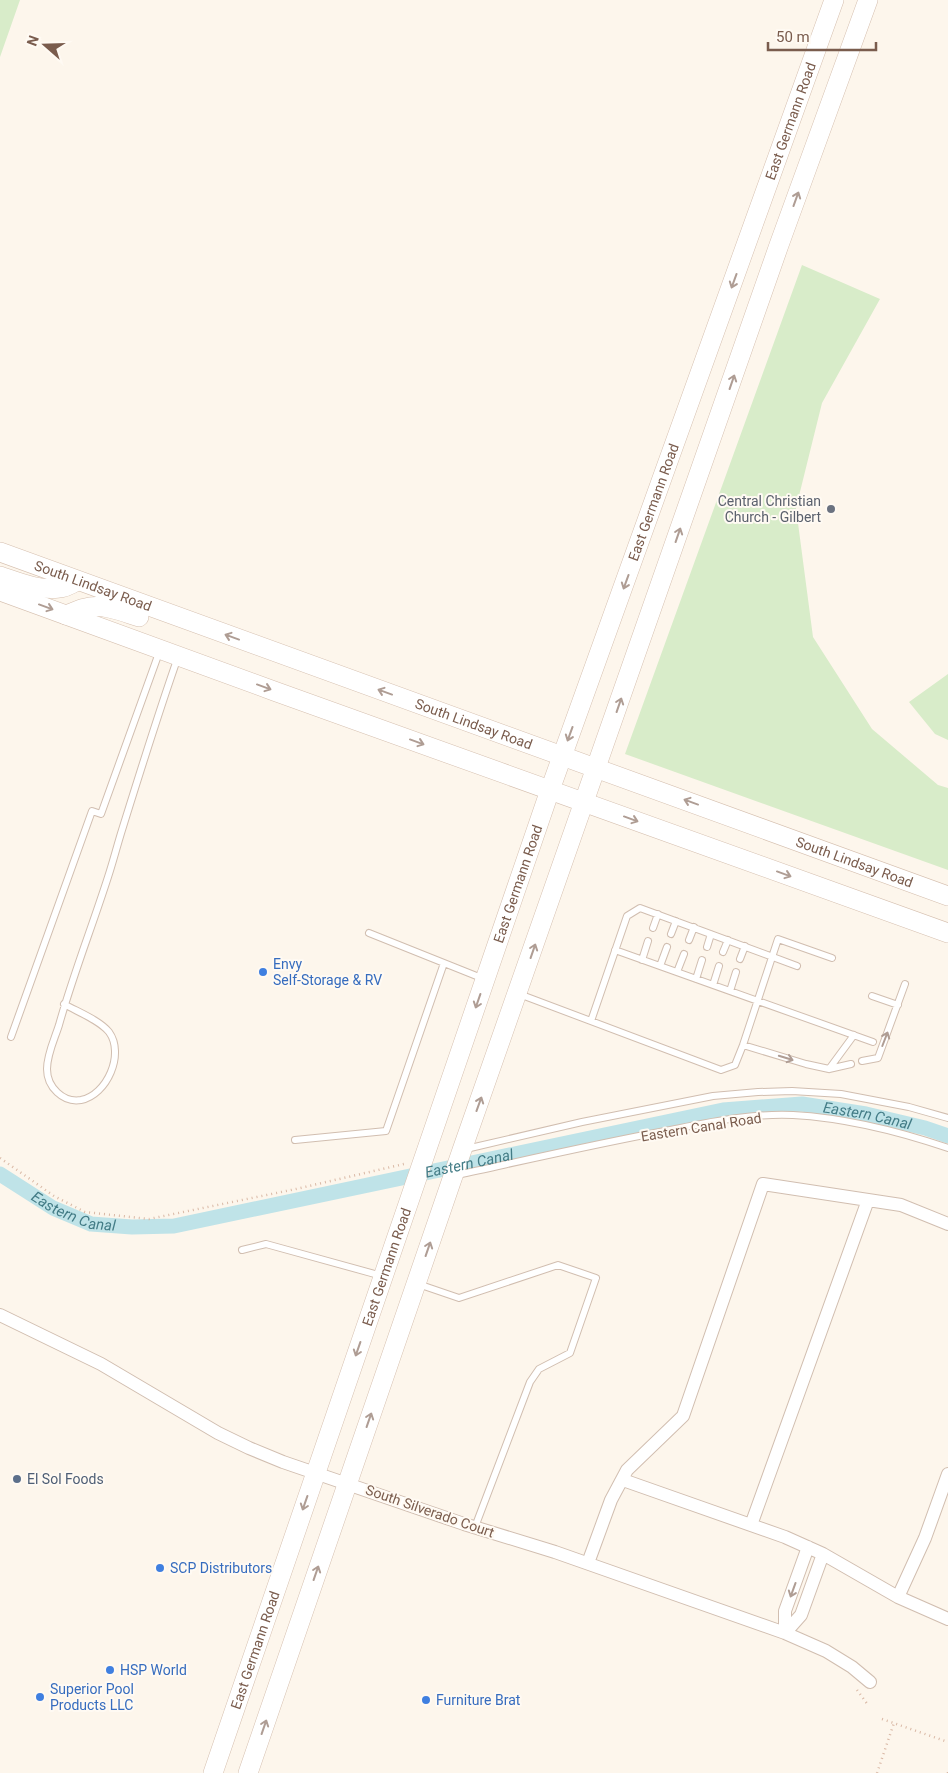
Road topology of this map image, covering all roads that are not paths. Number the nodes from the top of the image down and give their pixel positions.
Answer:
1 (834, 0) edge
2 (868, 0) edge
3 (0, 552) edge
4 (0, 576) edge
5 (77, 581) junction
6 (0, 591) edge
7 (66, 615) junction
8 (204, 627) junction
9 (160, 649) junction
10 (179, 656) junction
11 (563, 756) junction
12 (597, 768) junction
13 (550, 790) junction
14 (585, 802) junction
15 (948, 896) edge
16 (658, 914) junction
17 (676, 921) junction
18 (694, 927) junction
19 (653, 928) dead end
20 (369, 933) dead end
21 (948, 933) edge
22 (671, 934) dead end
23 (711, 934) junction
24 (689, 940) dead end
25 (728, 940) junction
26 (648, 941) dead end
27 (707, 946) dead end
28 (745, 946) junction
29 (667, 947) dead end
30 (615, 950) junction
31 (723, 952) dead end
32 (684, 954) dead end
33 (772, 957) junction
34 (832, 958) dead end
35 (642, 960) junction
36 (702, 960) dead end
37 (740, 960) dead end
38 (444, 963) junction
39 (660, 966) junction
40 (719, 966) dead end
41 (797, 966) dead end
42 (677, 972) junction
43 (736, 972) dead end
44 (485, 979) junction
45 (696, 979) junction
46 (905, 984) dead end
47 (712, 985) junction
48 (730, 991) junction
49 (517, 994) junction
50 (872, 996) dead end
51 (758, 1001) junction
52 (64, 1004) junction
53 (898, 1006) junction
54 (590, 1022) junction
55 (854, 1035) junction
56 (11, 1037) dead end
57 (873, 1042) dead end
58 (743, 1045) junction
59 (862, 1062) dead end
60 (850, 1064) dead end
61 (830, 1069) junction
62 (948, 1118) edge
63 (295, 1140) dead end
64 (948, 1148) edge
65 (462, 1150) junction
66 (453, 1176) junction
67 (868, 1200) junction
68 (948, 1224) edge
69 (242, 1250) dead end
70 (383, 1276) junction
71 (416, 1283) junction
72 (0, 1314) edge
73 (315, 1473) junction
74 (948, 1474) edge
75 (623, 1480) junction
76 (347, 1483) junction
77 (751, 1525) junction
78 (475, 1527) junction
79 (808, 1547) junction
80 (822, 1554) junction
81 (588, 1563) junction
82 (898, 1597) junction
83 (948, 1619) edge
84 (785, 1633) junction
85 (870, 1682) dead end
86 (213, 1773) edge
87 (248, 1773) edge

1 -> 11 main road, East Germann Road
12 -> 2 main road
3 - 5 main road, South Lindsay Road
4 - 5 main road
5 - 8 main road, South Lindsay Road
6 -> 7 main road
7 - 8 main road
7 - 9 main road
11 -> 8 main road, South Lindsay Road
9 - 10 main road
9 - 56 lane
10 -> 13 main road
10 - 52 lane
11 - 12 main road, South Lindsay Road
11 - 13 main road, East Germann Road
12 - 14 main road
15 -> 12 main road, South Lindsay Road
13 - 14 main road
13 - 44 main road, East Germann Road
14 -> 21 main road
49 -> 14 main road
16 - 17 lane
16 - 19 lane
16 - 30 lane
17 - 18 lane
17 - 22 lane
18 - 23 lane
18 - 24 lane
20 - 38 lane
23 - 25 lane
23 - 27 lane
25 - 28 lane
25 - 31 lane
26 - 35 lane
28 - 33 lane
28 - 37 lane
29 - 39 lane
30 - 35 lane
30 - 54 lane
32 - 42 lane
33 - 34 lane
33 - 41 lane
33 - 51 lane
35 - 39 lane
36 - 45 lane
38 - 44 lane
38 - 63 lane
39 - 42 lane
40 - 47 lane
42 - 45 lane
43 - 48 lane
44 -> 70 main road, East Germann Road
45 - 47 lane
46 - 53 lane
47 - 48 lane
48 - 51 lane
49 - 54 lane
65 -> 49 main road
50 - 53 lane
51 - 55 lane
51 - 58 lane
52 - 52 lane
59 -> 53 lane
54 - 58 lane
55 - 57 lane
55 - 61 lane
58 -> 61 lane
60 - 61 lane
62 - 65 lane
64 - 66 lane, Eastern Canal Road
65 - 66 main road
71 -> 66 main road
67 - 68 street
67 - 75 street
67 - 77 street
69 - 70 lane
70 -> 73 main road, East Germann Road
76 -> 71 main road
71 - 78 lane
72 - 73 street, South Silverado Court
73 - 76 street, South Silverado Court
73 -> 86 main road, East Germann Road
74 - 82 street
75 - 77 street
75 - 81 street
76 - 78 street, South Silverado Court
87 -> 76 main road
77 - 79 street
78 - 81 street, South Silverado Court
79 - 80 street
79 -> 84 street
80 - 82 street
80 - 84 street
81 - 84 street, South Silverado Court
82 - 83 street
84 - 85 street, South Silverado Court

